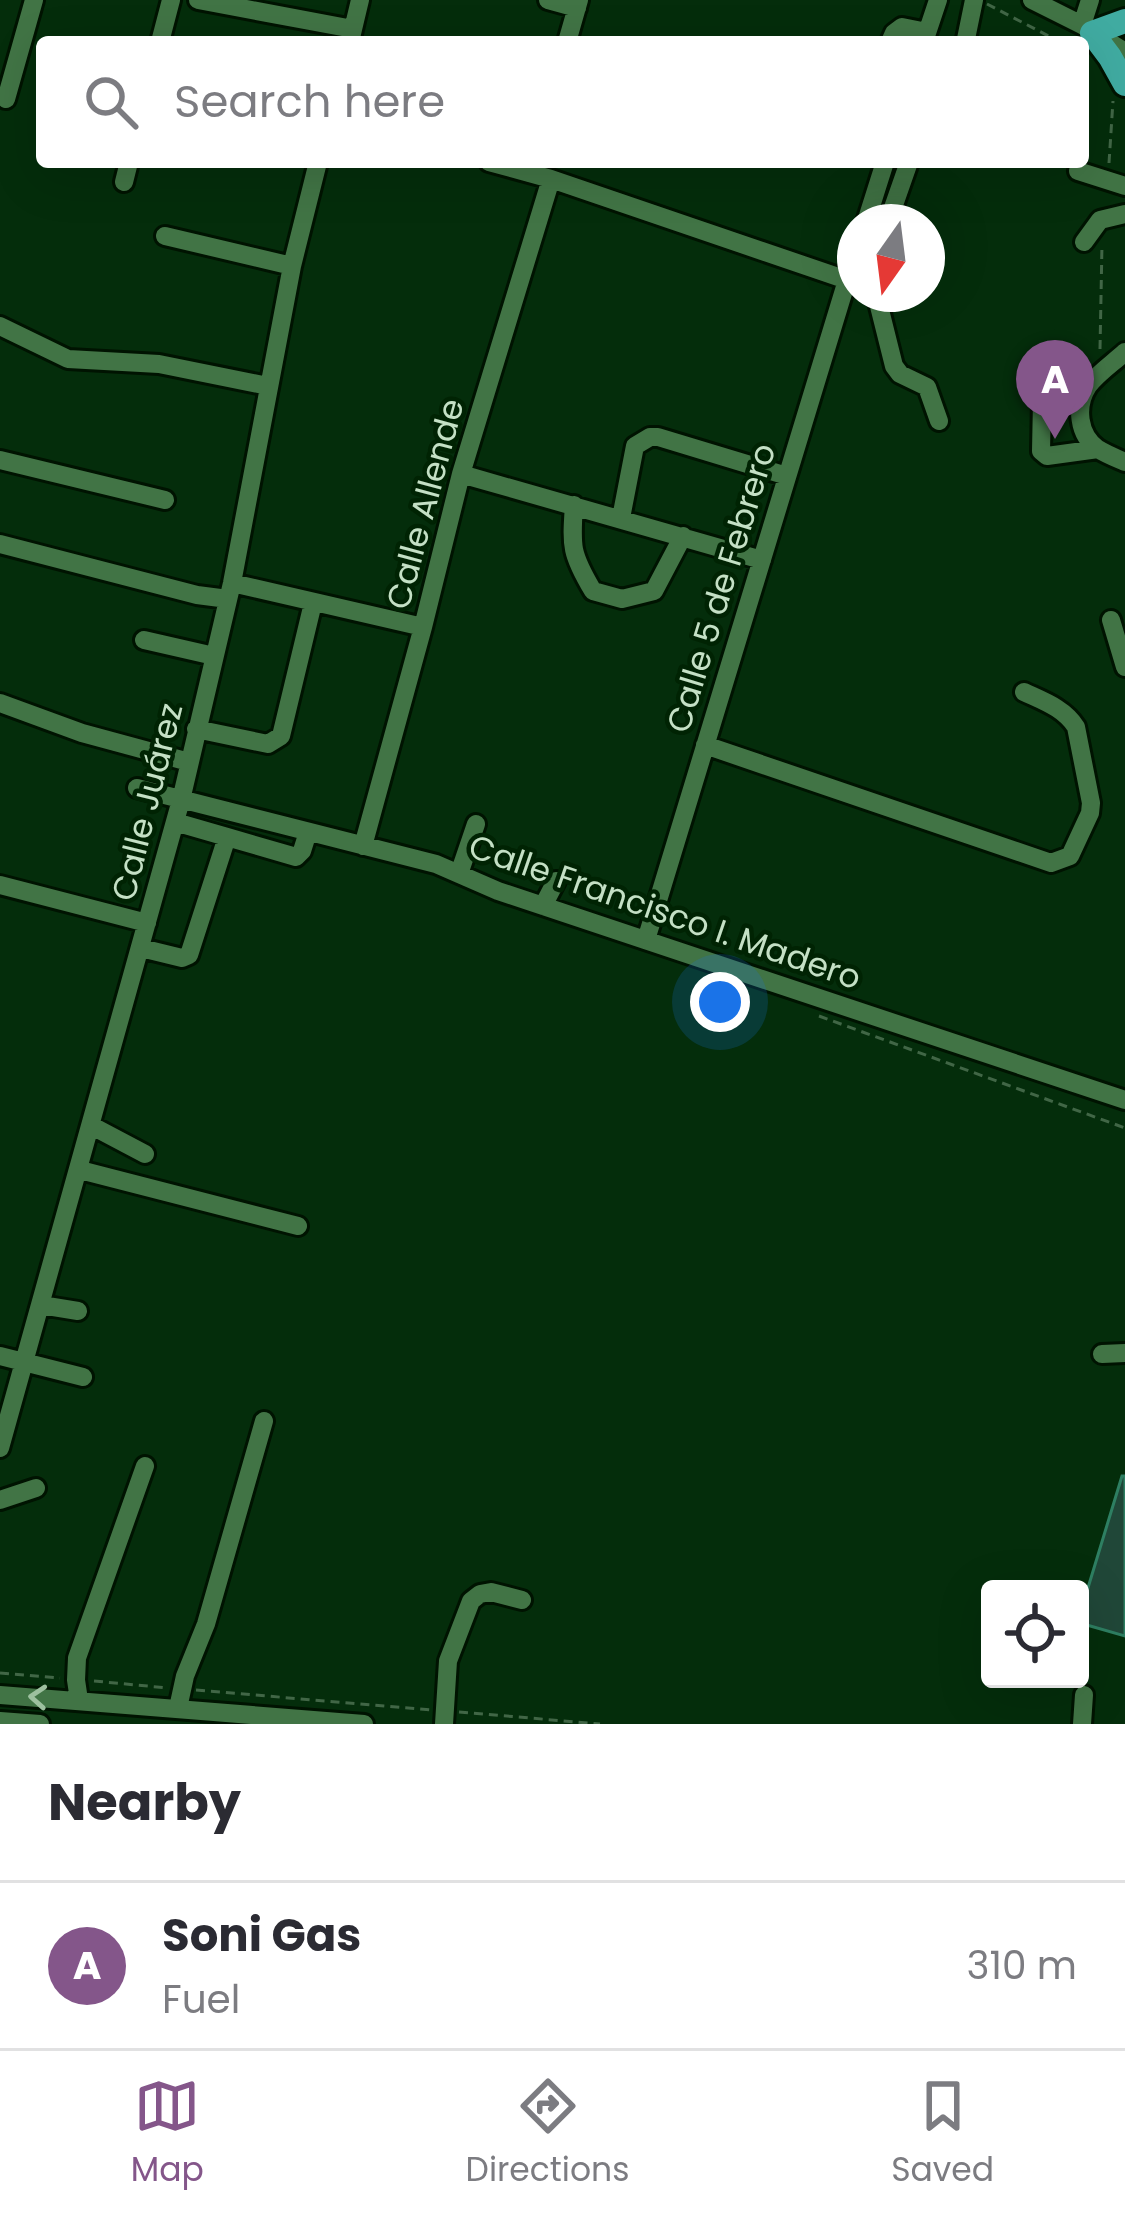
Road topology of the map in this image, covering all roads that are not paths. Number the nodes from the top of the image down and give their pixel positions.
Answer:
1 (34, 0) edge
2 (171, 0) edge
3 (198, 0) edge
4 (360, 0) edge
5 (548, 0) edge
6 (938, 0) edge
7 (977, 0) edge
8 (1033, 0) edge
9 (1090, 0) edge
10 (578, 4) edge
11 (1056, 6) edge
12 (1125, 21) edge
13 (1087, 29) junction
14 (351, 35) edge
15 (162, 36) edge
16 (569, 36) edge
17 (893, 36) edge
18 (924, 36) edge
19 (926, 36) edge
20 (967, 36) edge
21 (1125, 52) edge
22 (1125, 84) edge
23 (6, 99) dead end
24 (128, 168) edge
25 (317, 168) edge
26 (532, 168) edge
27 (883, 168) edge
28 (907, 168) edge
29 (1078, 171) dead end
30 (551, 178) junction
31 (124, 182) dead end
32 (1125, 186) edge
33 (872, 204) edge
34 (894, 204) edge
35 (1125, 214) edge
36 (165, 236) dead end
37 (1084, 242) dead end
38 (292, 266) junction
39 (837, 277) edge
40 (837, 312) edge
41 (880, 312) edge
42 (0, 326) edge
43 (1125, 352) edge
44 (268, 386) junction
45 (1087, 388) junction
46 (939, 421) dead end
47 (1098, 448) junction
48 (0, 460) edge
49 (1125, 461) edge
50 (461, 474) junction
51 (787, 476) junction
52 (165, 500) dead end
53 (574, 505) junction
54 (621, 518) junction
55 (683, 536) junction
56 (0, 544) edge
57 (762, 560) junction
58 (230, 591) junction
59 (313, 603) junction
60 (1111, 620) dead end
61 (424, 627) junction
62 (144, 640) dead end
63 (214, 656) junction
64 (1125, 667) edge
65 (1024, 692) dead end
66 (0, 704) edge
67 (196, 729) junction
68 (705, 745) junction
69 (189, 762) junction
70 (137, 788) dead end
71 (181, 800) junction
72 (175, 822) junction
73 (476, 824) dead end
74 (308, 832) junction
75 (227, 837) junction
76 (363, 846) junction
77 (459, 874) junction
78 (556, 881) dead end
79 (0, 884) edge
80 (543, 906) junction
81 (147, 923) junction
82 (646, 940) junction
83 (140, 948) junction
84 (1125, 1100) edge
85 (92, 1126) junction
86 (146, 1154) dead end
87 (80, 1171) junction
88 (298, 1226) dead end
89 (41, 1305) junction
90 (78, 1311) dead end
91 (1125, 1353) edge
92 (1102, 1354) dead end
93 (0, 1356) edge
94 (24, 1363) junction
95 (82, 1377) dead end
96 (263, 1421) dead end
97 (0, 1448) edge
98 (145, 1466) dead end
99 (36, 1488) dead end
100 (0, 1500) edge
101 (522, 1600) dead end
102 (77, 1690) junction
103 (0, 1695) edge
104 (1084, 1695) dead end
105 (181, 1698) junction
106 (104, 1701) junction
107 (445, 1718) edge
108 (0, 1721) edge
109 (40, 1724) edge
110 (100, 1724) edge
111 (364, 1724) edge
112 (1082, 1724) edge

1 - 23 street
2 - 15 street
3 - 14 street
4 - 14 street
5 - 10 street
6 - 19 street
7 - 20 street
8 - 11 street
9 - 13 street
10 - 16 street
11 - 13 street
12 - 13 main road
13 - 21 street
13 - 22 main road
17 - 18 street
24 - 31 street
25 - 38 street, Calle Juárez
26 - 30 street
27 - 33 street
28 - 34 street
29 - 32 street
30 - 39 street
30 - 50 street, Calle Allende
35 - 37 street
36 - 38 street
38 - 44 street, Calle Juárez
40 - 51 street, Calle 5 de Febrero
41 - 46 street
42 - 44 street
43 - 45 street
44 - 58 street, Calle Juárez
45 - 47 street
45 - 47 street
47 - 49 street
48 - 52 street
50 - 53 street
50 - 61 street, Calle Allende
51 - 54 street
51 - 57 street, Calle 5 de Febrero
53 - 54 street
53 - 55 street
54 - 55 street
55 - 57 street
56 - 58 street
57 - 68 street, Calle 5 de Febrero
58 - 59 street
58 - 63 street, Calle Juárez
59 - 61 street
59 - 67 street
60 - 64 street
61 - 76 street, Calle Allende
62 - 63 street
63 - 67 street, Calle Juárez
65 - 68 street
66 - 69 street
67 - 69 street, Calle Juárez
68 - 82 street, Calle 5 de Febrero
69 - 71 street, Calle Juárez
70 - 71 street, Calle Francisco I. Madero
71 - 72 street, Calle Juárez
71 - 74 street, Calle Francisco I. Madero
72 - 75 street
72 - 81 street, Calle Juárez
73 - 77 street
74 - 75 street
74 - 76 street, Calle Francisco I. Madero
75 - 83 street
76 - 77 street, Calle Francisco I. Madero
77 - 80 street, Calle Francisco I. Madero
78 - 80 street
79 - 81 street
80 - 82 street, Calle Francisco I. Madero
81 - 83 street, Calle Juárez
82 - 84 street, Calle Francisco I. Madero
83 - 85 street, Calle Juárez
85 - 86 street
85 - 87 street, Calle Juárez
87 - 88 street
87 - 89 street, Calle Juárez
89 - 90 street
89 - 94 street, Calle Juárez
91 - 92 street
93 - 94 street
94 - 95 street
94 - 97 street, Calle Juárez
96 - 105 street
98 - 102 street
99 - 100 street
101 - 107 street
102 -> 103 street
102 - 106 street
104 - 112 street
105 - 106 street
105 - 111 street
106 - 110 street
108 - 109 street

